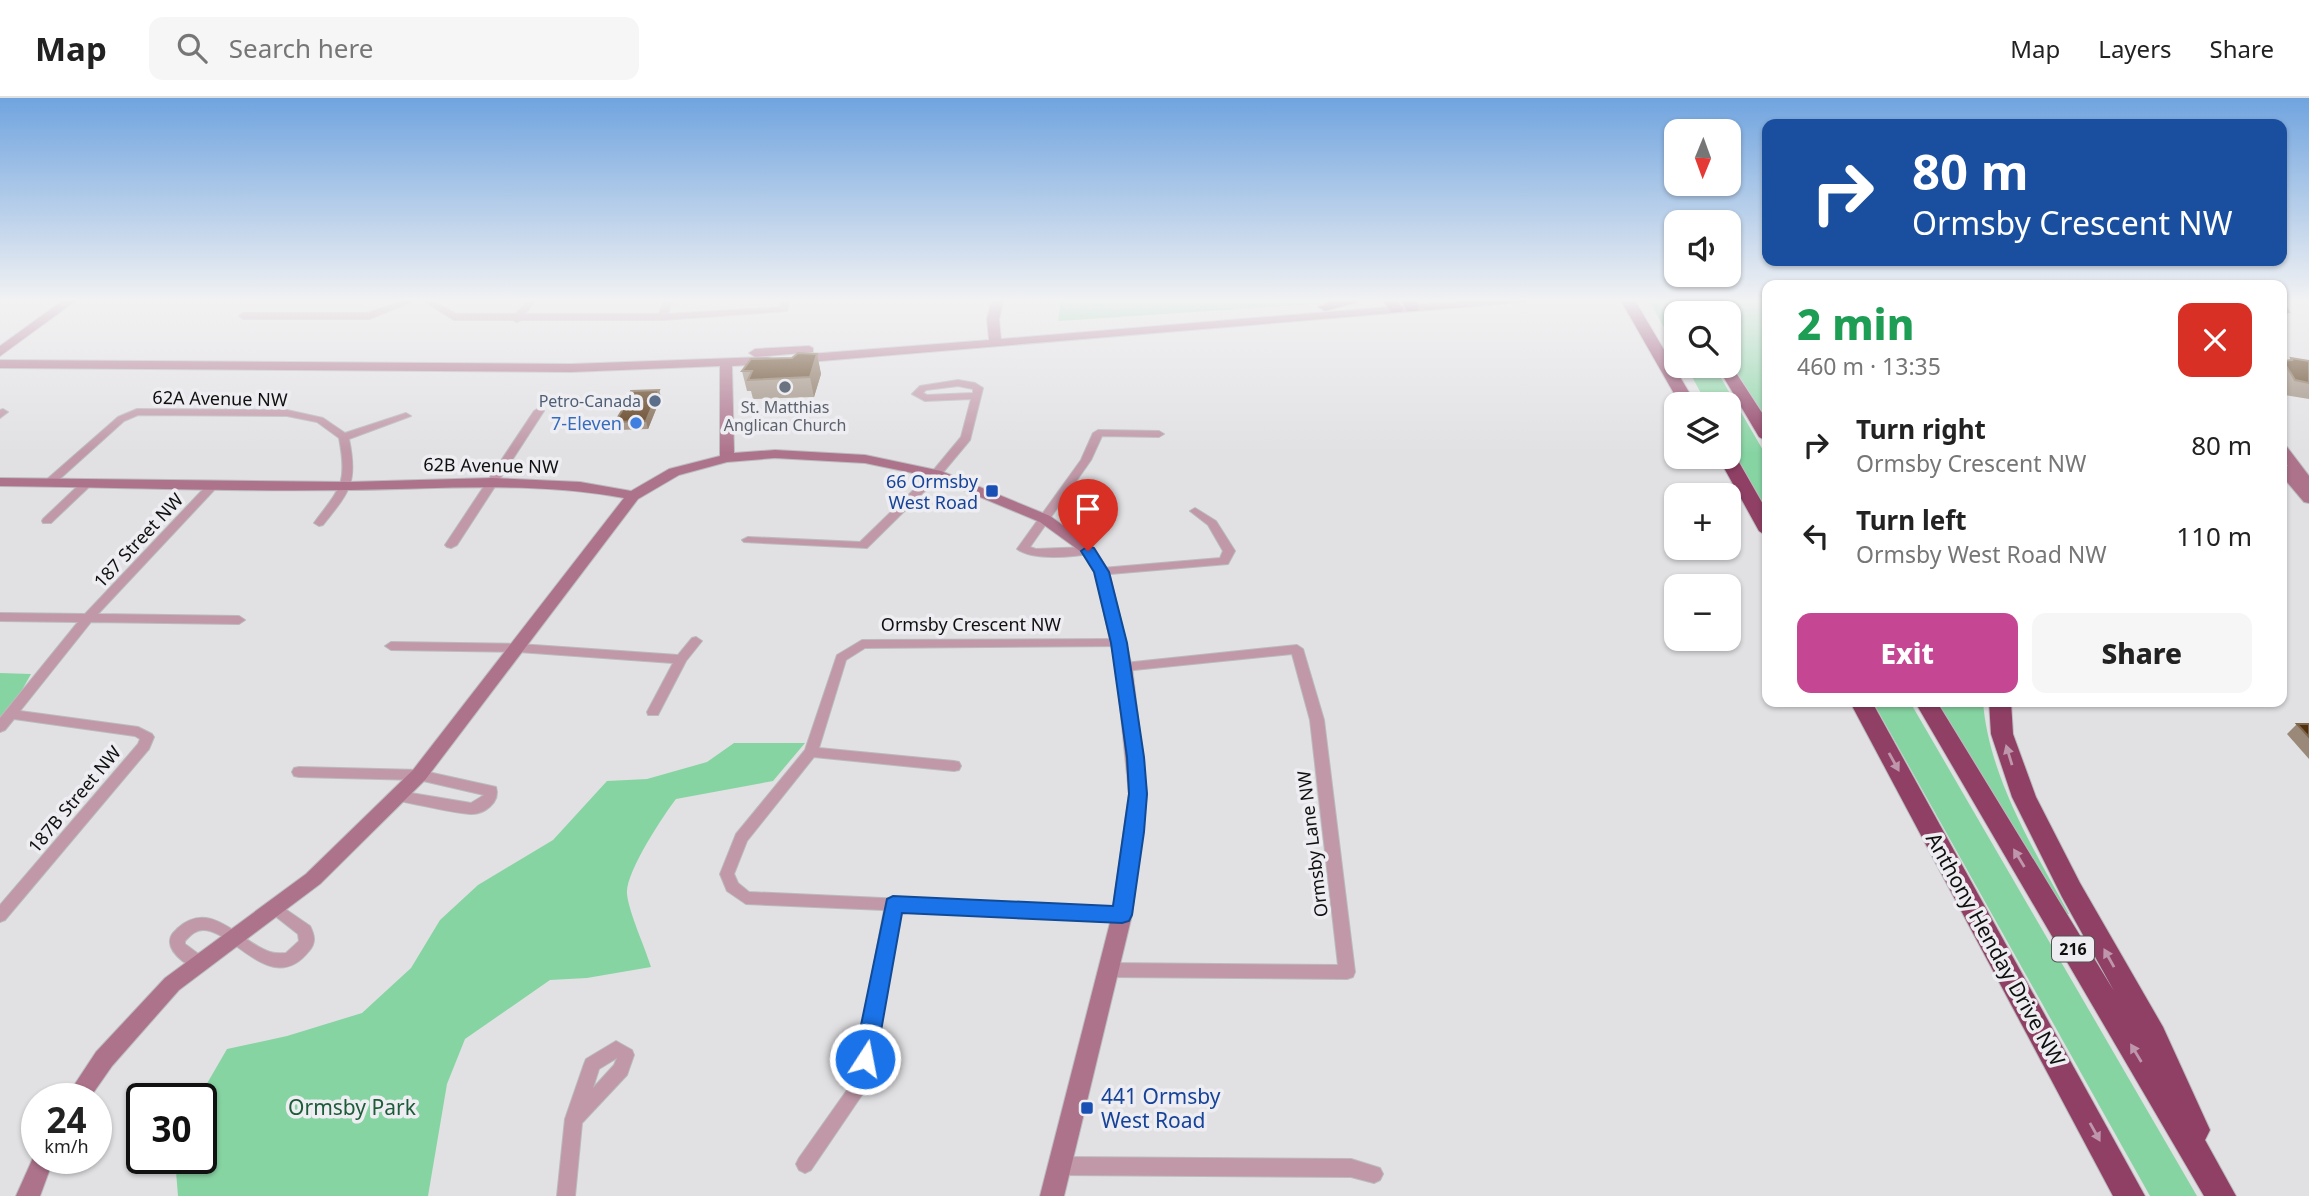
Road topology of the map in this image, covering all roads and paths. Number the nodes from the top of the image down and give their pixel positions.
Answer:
1 (839, 350) edge
2 (1657, 350) edge
3 (0, 354) edge
4 (727, 359) junction
5 (0, 363) edge
6 (1732, 378) edge
7 (1681, 392) edge
8 (977, 396) junction
9 (539, 411) dead end
10 (406, 416) dead end
11 (1762, 427) edge
12 (1159, 434) dead end
13 (344, 437) junction
14 (2287, 456) edge
15 (727, 458) junction
16 (1734, 469) edge
17 (936, 474) junction
18 (2287, 474) edge
19 (0, 482) edge
20 (491, 482) junction
21 (49, 483) junction
22 (86, 484) junction
23 (213, 485) junction
24 (2309, 485) edge
25 (348, 486) junction
26 (634, 496) junction
27 (2309, 499) edge
28 (1195, 511) dead end
29 (1045, 519) junction
30 (1762, 520) edge
31 (47, 521) dead end
32 (319, 523) dead end
33 (748, 540) dead end
34 (451, 545) dead end
35 (1088, 551) junction
36 (1102, 572) junction
37 (0, 617) edge
38 (88, 618) junction
39 (239, 620) dead end
40 (696, 641) dead end
41 (1119, 643) junction
42 (391, 646) dead end
43 (519, 648) junction
44 (681, 659) junction
45 (1124, 667) junction
46 (1864, 707) edge
47 (1929, 707) edge
48 (2000, 707) edge
49 (653, 712) dead end
50 (12, 714) junction
51 (0, 727) edge
52 (811, 752) junction
53 (954, 766) dead end
54 (299, 772) dead end
55 (419, 775) junction
56 (399, 796) junction
57 (893, 904) junction
58 (275, 908) junction
59 (1122, 915) junction
60 (0, 916) edge
61 (232, 938) junction
62 (199, 962) junction
63 (1108, 970) junction
64 (87, 1083) edge
65 (574, 1119) dead end
66 (805, 1164) dead end
67 (1061, 1166) junction
68 (37, 1174) edge
69 (1374, 1174) dead end
70 (28, 1196) edge
71 (566, 1196) edge
72 (1052, 1196) edge
73 (2130, 1196) edge
74 (2223, 1196) edge

1 - 4 main road
2 - 7 highway
3 - 4 main road
4 - 5 main road
4 - 15 main road
6 - 11 highway
8 - 8 street
8 - 17 street
9 - 20 street
10 - 13 street
12 - 29 street
13 - 21 street, 62A Avenue NW
13 - 25 street
14 - 24 main road
15 - 17 main road
15 - 26 main road
16 - 30 highway
17 - 29 main road
17 - 33 street
18 - 27 main road
19 - 21 main road, 62B Avenue NW
20 - 25 main road, 62B Avenue NW
20 - 26 main road, 62B Avenue NW
20 - 34 street
21 - 22 main road, 62B Avenue NW
22 - 23 main road, 62B Avenue NW
22 - 31 street
23 - 25 main road, 62B Avenue NW
23 - 38 street, 187 Street NW
25 - 32 street
26 - 43 main road
28 - 36 street
29 - 35 main road
29 - 35 street
35 - 36 main road
36 - 41 main road
37 - 38 street
38 - 39 street
38 - 50 street, 187 Street NW
40 - 44 street
41 - 45 main road
41 - 52 street, Ormsby Crescent NW
42 - 43 street
43 - 44 street
43 - 55 main road
44 - 49 street
45 - 59 main road
45 - 63 street, Ormsby Lane NW
46 -> 73 highway, Anthony Henday Drive NW
74 -> 47 highway, 216
74 -> 48 highway
50 - 51 street, 187 Street NW
50 - 60 street, 187B Street NW
52 - 53 street
52 - 57 street, Ormsby Crescent NW
54 - 55 street
55 - 56 main road
55 - 56 street
56 - 58 main road
57 - 59 street, Ormsby Crescent NW
57 - 66 street
58 - 61 main road
58 - 61 street
59 - 63 main road
61 - 62 main road
61 - 62 street
62 - 64 main road
63 - 67 main road
65 - 71 street
67 - 69 street
67 - 72 main road
68 - 70 main road

